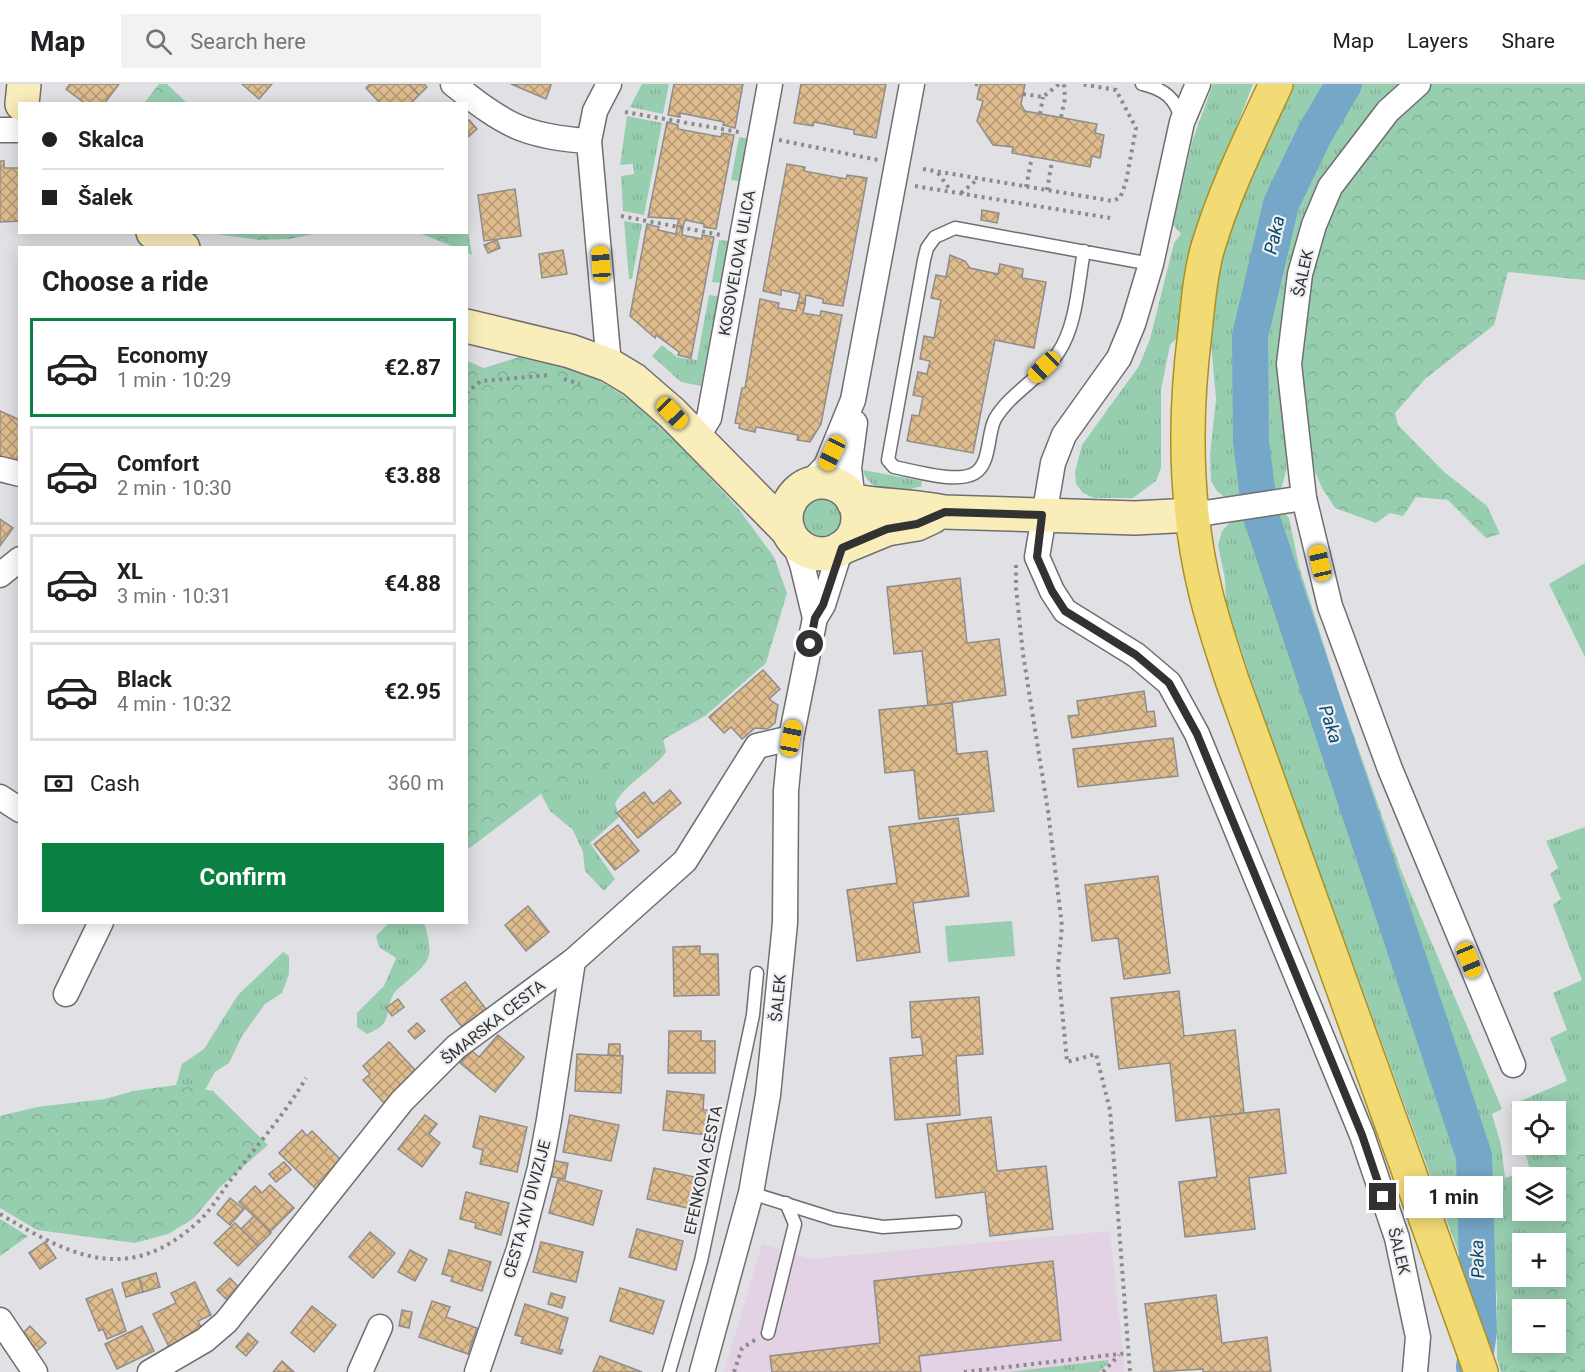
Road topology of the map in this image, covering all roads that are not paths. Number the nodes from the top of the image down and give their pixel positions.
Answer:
1 (24, 84) edge
2 (609, 84) edge
3 (770, 84) edge
4 (912, 84) edge
5 (1142, 84) edge
6 (1198, 84) edge
7 (1276, 84) edge
8 (1418, 84) edge
9 (467, 88) edge
10 (22, 102) edge
11 (1182, 122) junction
12 (0, 130) edge
13 (18, 130) edge
14 (589, 141) junction
15 (157, 234) edge
16 (179, 246) edge
17 (1084, 251) junction
18 (1151, 264) junction
19 (468, 326) edge
20 (597, 375) junction
21 (853, 400) junction
22 (696, 439) junction
23 (0, 470) edge
24 (732, 473) junction
25 (18, 474) edge
26 (807, 486) junction
27 (1304, 498) junction
28 (853, 501) junction
29 (945, 512) junction
30 (1042, 515) junction
31 (1192, 515) junction
32 (791, 535) junction
33 (842, 548) junction
34 (18, 561) edge
35 (0, 575) edge
36 (815, 618) junction
37 (791, 738) junction
38 (0, 797) edge
39 (18, 809) edge
40 (100, 924) edge
41 (573, 961) junction
42 (757, 973) dead end
43 (66, 994) dead end
44 (753, 1015) junction
45 (777, 1016) junction
46 (1514, 1065) dead end
47 (751, 1193) junction
48 (786, 1203) junction
49 (955, 1222) dead end
50 (0, 1320) edge
51 (380, 1327) dead end
52 (768, 1333) road end
53 (35, 1372) edge
54 (150, 1372) edge
55 (360, 1372) edge
56 (477, 1372) edge
57 (669, 1372) edge
58 (702, 1372) edge
59 (1415, 1372) edge
60 (1481, 1372) edge

1 - 10 street
2 - 14 street
3 - 22 street, KOSOVELOVA ULICA
4 - 21 street
5 - 11 lane
6 - 11 street, ŠALEK
7 - 31 main road
8 - 27 street, ŠALEK
9 - 14 street
11 - 18 street, ŠALEK
12 - 13 street
14 - 20 street
15 - 16 street
17 - 17 lane
17 - 18 lane
18 - 30 street, ŠALEK
19 - 20 street
20 - 22 street
21 - 26 street
21 - 28 street
22 - 24 street
23 - 25 street
24 - 26 street
24 - 32 street
26 - 28 street
26 - 32 street
27 - 31 street
27 - 46 street, ŠALEK
28 - 29 street
28 - 33 street
29 - 30 street
29 - 33 street
30 - 31 street
30 - 59 street, ŠALEK
31 - 60 main road
32 - 33 street
32 - 36 street
33 - 36 street
34 - 35 street
36 - 37 street, ŠALEK
37 - 41 street, ŠMARSKA CESTA
37 - 45 street, ŠALEK
38 - 39 street
40 - 43 street
41 - 54 street, ŠMARSKA CESTA
41 - 56 street, CESTA XIV DIVIZIJE
42 - 44 lane, EFENKOVA CESTA
44 - 45 lane
44 - 57 lane, EFENKOVA CESTA
45 - 47 street, ŠALEK
47 - 48 lane
47 - 58 street, ŠALEK
48 - 49 lane
48 - 52 lane
50 - 53 street
51 - 55 street

